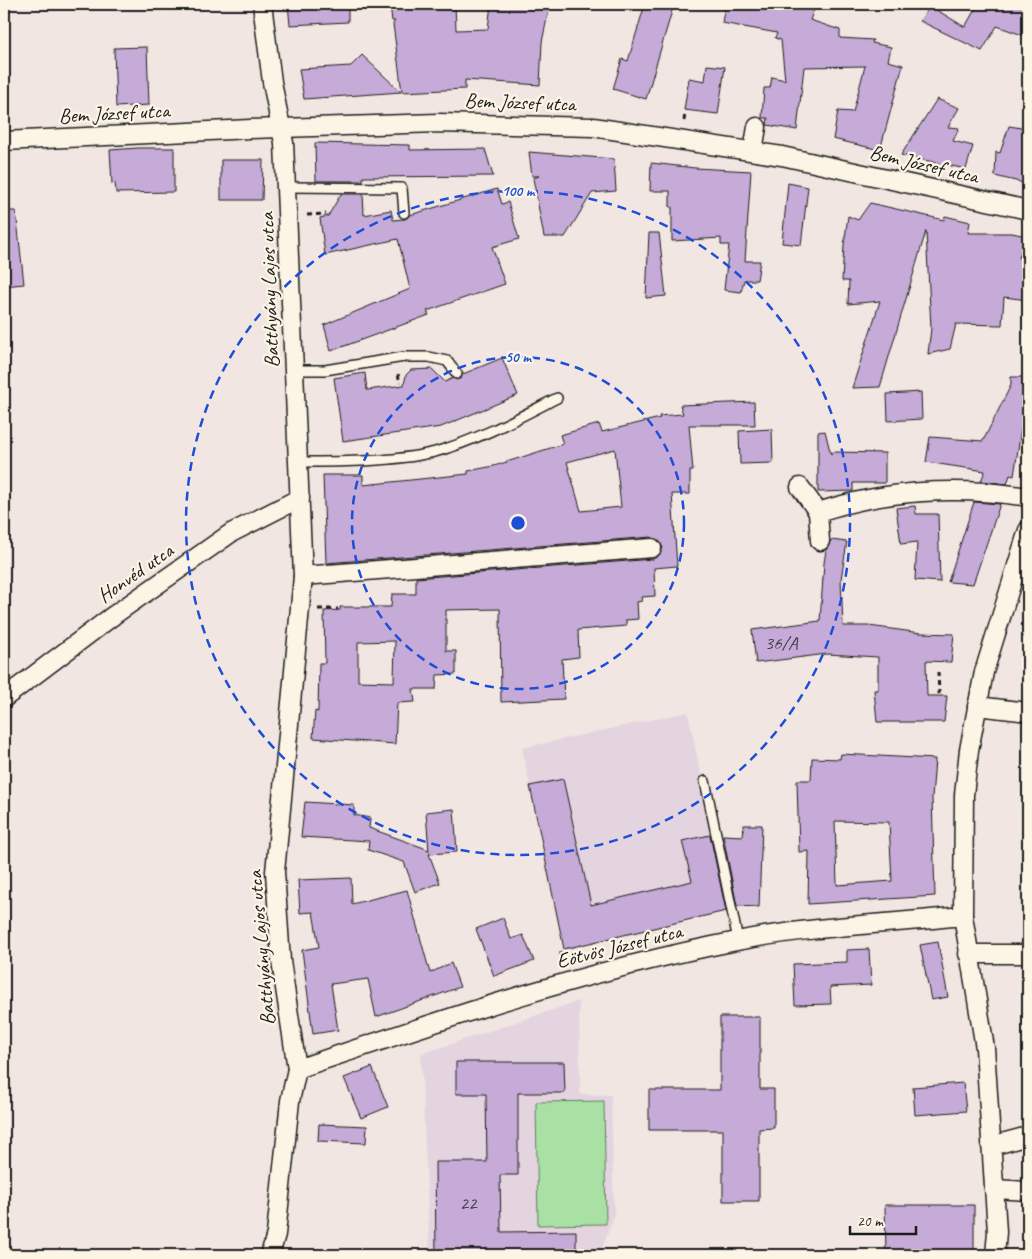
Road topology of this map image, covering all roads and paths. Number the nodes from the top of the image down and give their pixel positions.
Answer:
1 (262, 4) edge
2 (685, 113) dead end
3 (684, 121) dead end
4 (757, 127) dead end
5 (282, 128) junction
6 (4, 141) edge
7 (753, 151) junction
8 (287, 187) junction
9 (1028, 210) edge
10 (404, 213) dead end
11 (295, 370) junction
12 (457, 374) dead end
13 (557, 398) dead end
14 (298, 462) junction
15 (800, 487) dead end
16 (1028, 497) edge
17 (300, 498) junction
18 (818, 512) junction
19 (1028, 530) edge
20 (820, 541) dead end
21 (652, 548) dead end
22 (303, 576) junction
23 (938, 672) dead end
24 (939, 694) dead end
25 (4, 698) edge
26 (977, 706) junction
27 (1028, 712) edge
28 (705, 781) dead end
29 (963, 916) junction
30 (738, 940) junction
31 (968, 954) junction
32 (1028, 954) edge
33 (297, 1069) junction
34 (1028, 1136) edge
35 (991, 1146) junction
36 (994, 1189) junction
37 (1028, 1191) edge
38 (270, 1255) edge
39 (995, 1255) edge

1 - 5 street, Batthyány Lajos utca
2 - 3 path
4 - 7 street
5 - 6 street, Bem József utca
5 - 7 street, Bem József utca
5 - 8 street, Batthyány Lajos utca
7 - 9 street, Bem József utca
8 - 10 lane
8 - 11 street, Batthyány Lajos utca
11 - 12 lane
11 - 14 street, Batthyány Lajos utca
13 - 14 lane
14 - 17 street, Batthyány Lajos utca
15 - 18 street
16 - 18 street
17 - 22 street, Batthyány Lajos utca
17 - 25 street, Honvéd utca
18 - 20 street
19 - 26 street
21 - 22 street
22 - 33 street, Batthyány Lajos utca
23 - 24 path
26 - 27 street
26 - 29 street
28 - 30 lane
29 - 30 street, Eötvös József utca
29 - 31 street
30 - 33 street, Eötvös József utca
31 - 32 street
31 - 35 street
33 - 38 street, Batthyány Lajos utca
34 - 35 street
35 - 36 street
36 - 37 street
36 - 39 street

